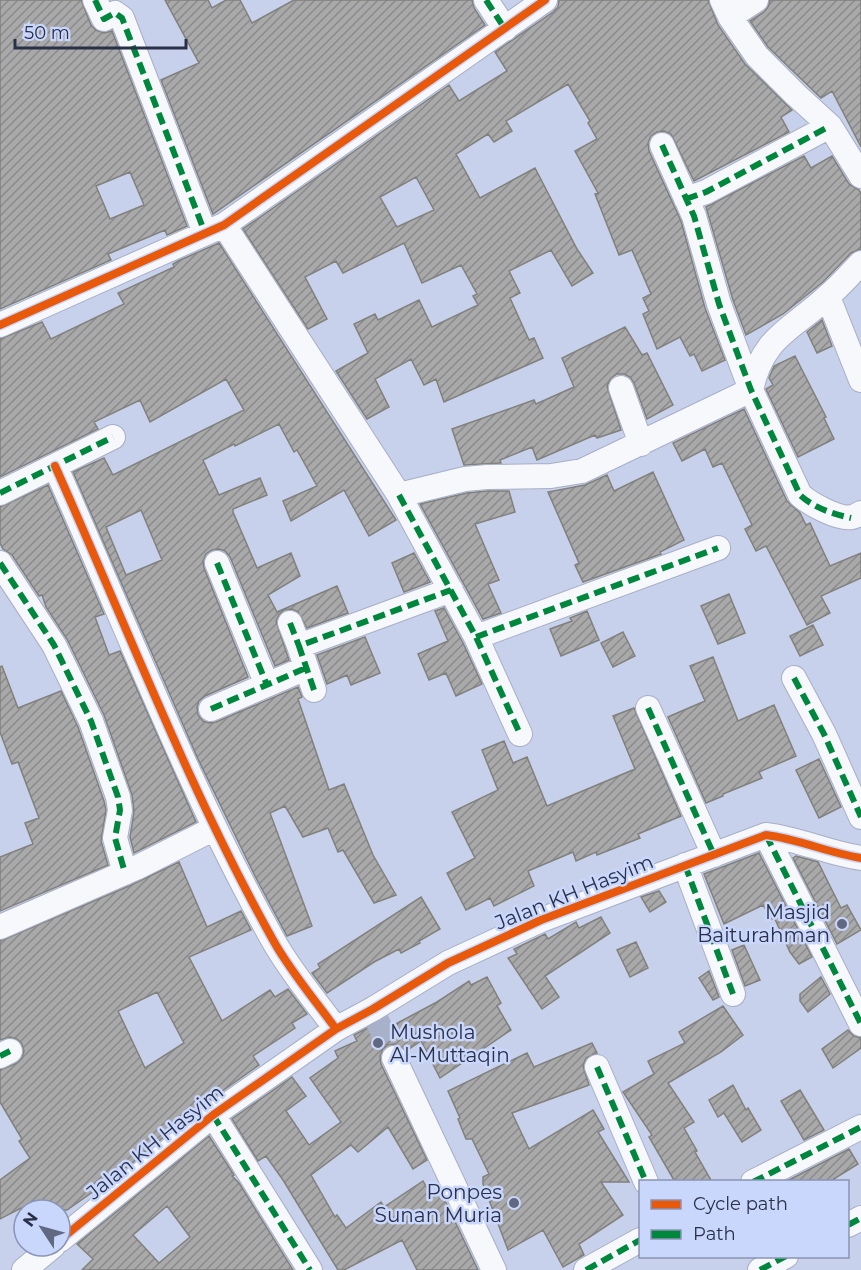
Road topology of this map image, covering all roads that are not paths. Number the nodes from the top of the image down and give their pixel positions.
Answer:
1 (95, 0) edge
2 (486, 0) edge
3 (545, 0) edge
4 (756, 0) edge
5 (726, 8) edge
6 (505, 30) junction
7 (830, 126) junction
8 (662, 145) dead end
9 (861, 176) edge
10 (686, 200) junction
11 (214, 229) junction
12 (861, 263) edge
13 (828, 297) junction
14 (0, 326) edge
15 (861, 380) edge
16 (621, 388) dead end
17 (751, 390) junction
18 (113, 437) dead end
19 (641, 444) junction
20 (55, 466) junction
21 (0, 493) edge
22 (399, 495) junction
23 (861, 513) edge
24 (718, 548) dead end
25 (0, 563) edge
26 (217, 563) dead end
27 (451, 590) junction
28 (290, 623) dead end
29 (476, 637) junction
30 (306, 668) junction
31 (794, 678) dead end
32 (267, 685) junction
33 (648, 708) dead end
34 (211, 709) dead end
35 (520, 734) dead end
36 (861, 817) edge
37 (215, 828) junction
38 (766, 836) junction
39 (714, 855) junction
40 (861, 858) edge
41 (685, 866) junction
42 (125, 873) junction
43 (0, 927) edge
44 (733, 994) dead end
45 (861, 1024) edge
46 (336, 1029) junction
47 (394, 1058) tunnel mouth
48 (597, 1067) dead end
49 (213, 1114) junction
50 (860, 1130) edge
51 (644, 1180) edge
52 (757, 1180) edge
53 (72, 1230) edge
54 (639, 1241) edge
55 (38, 1258) edge
56 (784, 1258) edge
57 (24, 1270) edge
58 (310, 1270) edge
59 (494, 1270) edge
60 (586, 1270) edge
61 (760, 1270) edge

1 - 11 street
2 - 6 street
3 - 6 street
4 - 5 street
5 - 7 street
6 - 11 street
7 - 9 street
7 - 10 street
8 - 10 street
10 - 17 street
11 - 14 street
11 - 22 street
12 - 13 street
13 - 15 street
13 - 17 street
16 - 19 street
17 - 19 street
17 - 23 street
18 - 20 street
19 - 22 street
20 - 21 street
20 - 37 street
22 - 27 street
24 - 29 street
25 - 42 street
26 - 32 street
27 - 29 street
27 - 30 street
28 - 30 street
29 - 35 street
30 - 32 street
31 - 36 street
32 - 34 street
33 - 39 street
37 - 42 street
37 - 46 street
38 - 39 street, Jalan KH Hasyim
38 - 40 street, Jalan KH Hasyim
38 - 45 street
39 - 41 street, Jalan KH Hasyim
41 - 44 street
41 - 46 street, Jalan KH Hasyim
42 - 43 street
46 - 49 street, Jalan KH Hasyim
47 - 59 street
48 - 51 street
49 - 53 street, Jalan KH Hasyim
49 - 58 street
50 - 52 street
54 - 60 street
55 - 57 street
56 - 61 street

